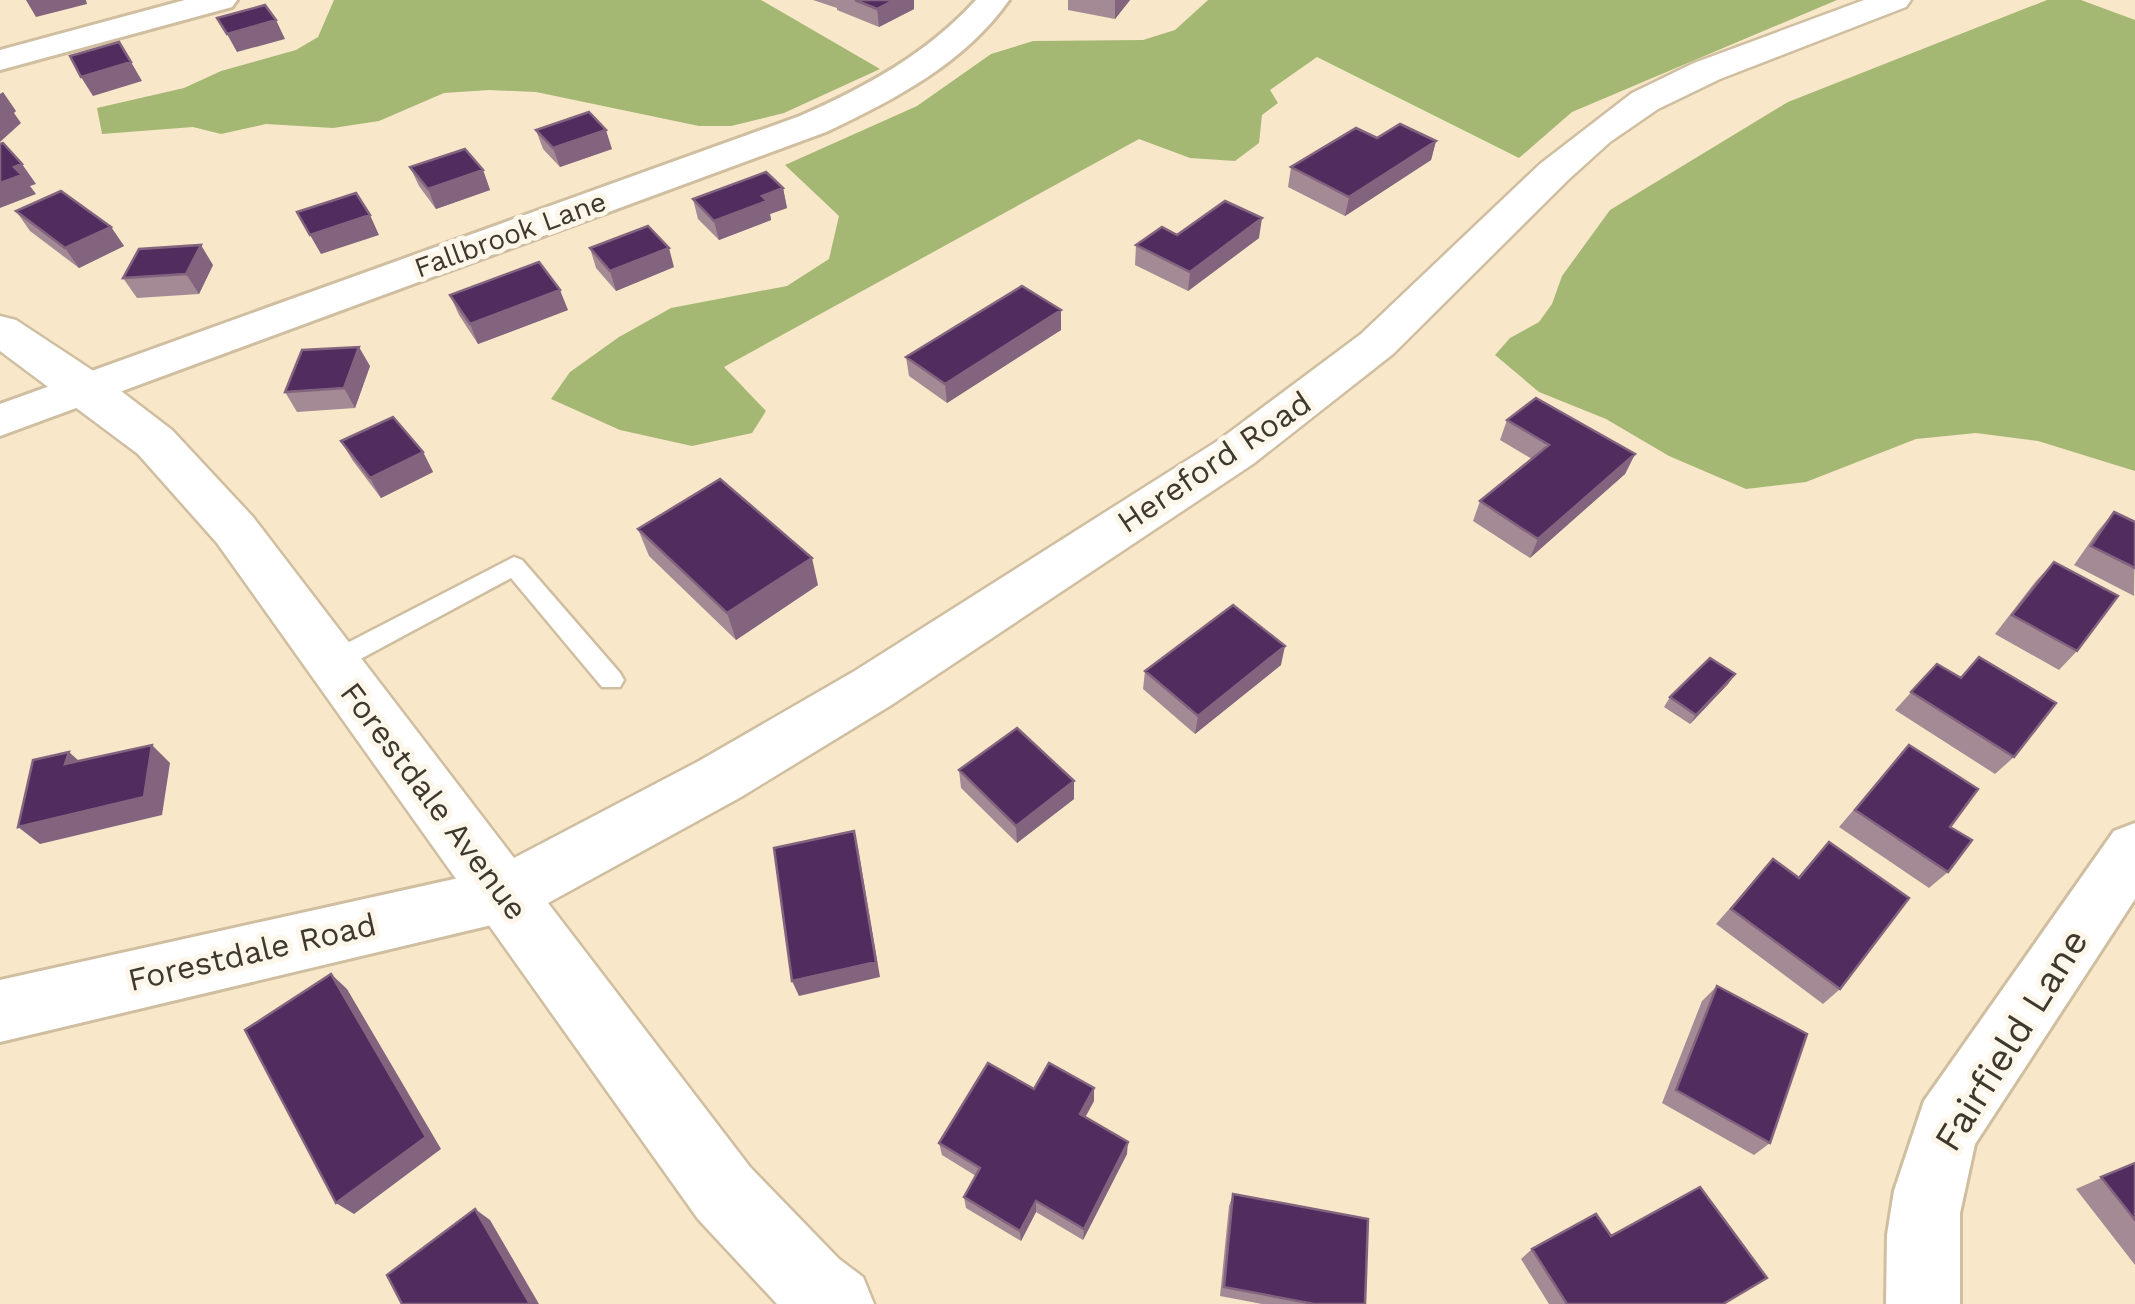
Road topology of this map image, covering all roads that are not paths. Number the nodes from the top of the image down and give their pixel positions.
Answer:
1 (221, 0) edge
2 (994, 0) edge
3 (1894, 0) edge
4 (0, 60) edge
5 (0, 330) edge
6 (88, 389) junction
7 (0, 422) edge
8 (331, 663) junction
9 (611, 680) dead end
10 (2135, 849) edge
11 (504, 895) junction
12 (0, 1011) edge
13 (836, 1304) edge
14 (1923, 1304) edge

1 - 4 street
2 - 6 street, Fallbrook Lane
3 - 11 street, Hereford Road
5 - 6 street, Forestdale Avenue
6 - 7 street, Fallbrook Lane
6 - 8 street, Forestdale Avenue
8 - 9 lane
8 - 11 street, Forestdale Avenue
10 - 14 street, Fairfield Lane
11 - 12 street, Forestdale Road
11 - 13 street, Forestdale Avenue

